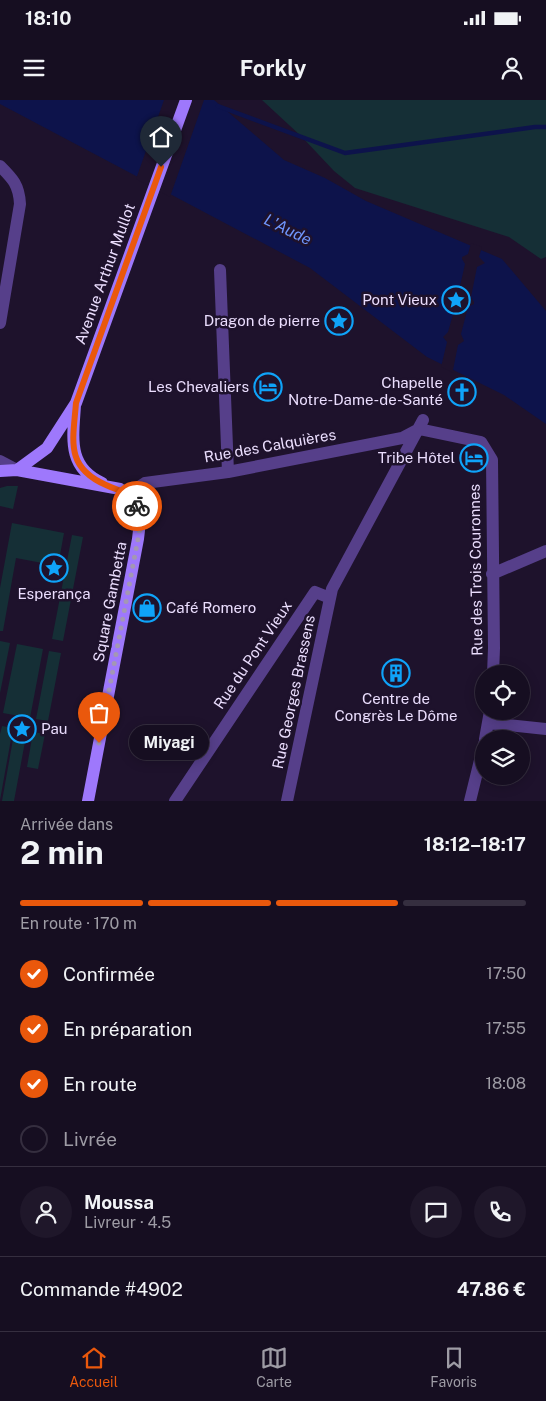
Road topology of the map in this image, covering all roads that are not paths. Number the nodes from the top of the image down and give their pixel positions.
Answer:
1 (186, 100) edge
2 (0, 166) edge
3 (220, 270) dead end
4 (0, 323) edge
5 (76, 403) junction
6 (421, 424) junction
7 (0, 461) edge
8 (18, 470) junction
9 (0, 472) edge
10 (228, 472) junction
11 (109, 486) junction
12 (128, 494) junction
13 (546, 551) edge
14 (492, 574) junction
15 (331, 594) junction
16 (493, 665) edge
17 (503, 720) edge
18 (546, 729) edge
19 (475, 781) edge
20 (88, 801) edge
21 (175, 801) edge
22 (287, 801) edge
23 (470, 801) edge

1 - 5 main road, Avenue Arthur Mullot
2 - 4 street
3 - 10 street
5 - 8 main road, Avenue Arthur Mullot
5 - 11 main road, Avenue Arthur Mullot
6 - 10 street, Rue des Calquières
6 - 14 street, Rue des Trois Couronnes
6 - 15 street
7 - 8 street
8 - 9 main road
8 - 11 main road
10 - 12 street, Rue des Calquières
11 - 12 main road
12 - 20 main road, Square Gambetta
13 - 14 street
14 - 16 street, Rue des Trois Couronnes
15 - 21 street, Rue du Pont Vieux
15 - 22 street, Rue Georges Brassens
17 - 18 street
19 - 23 street

